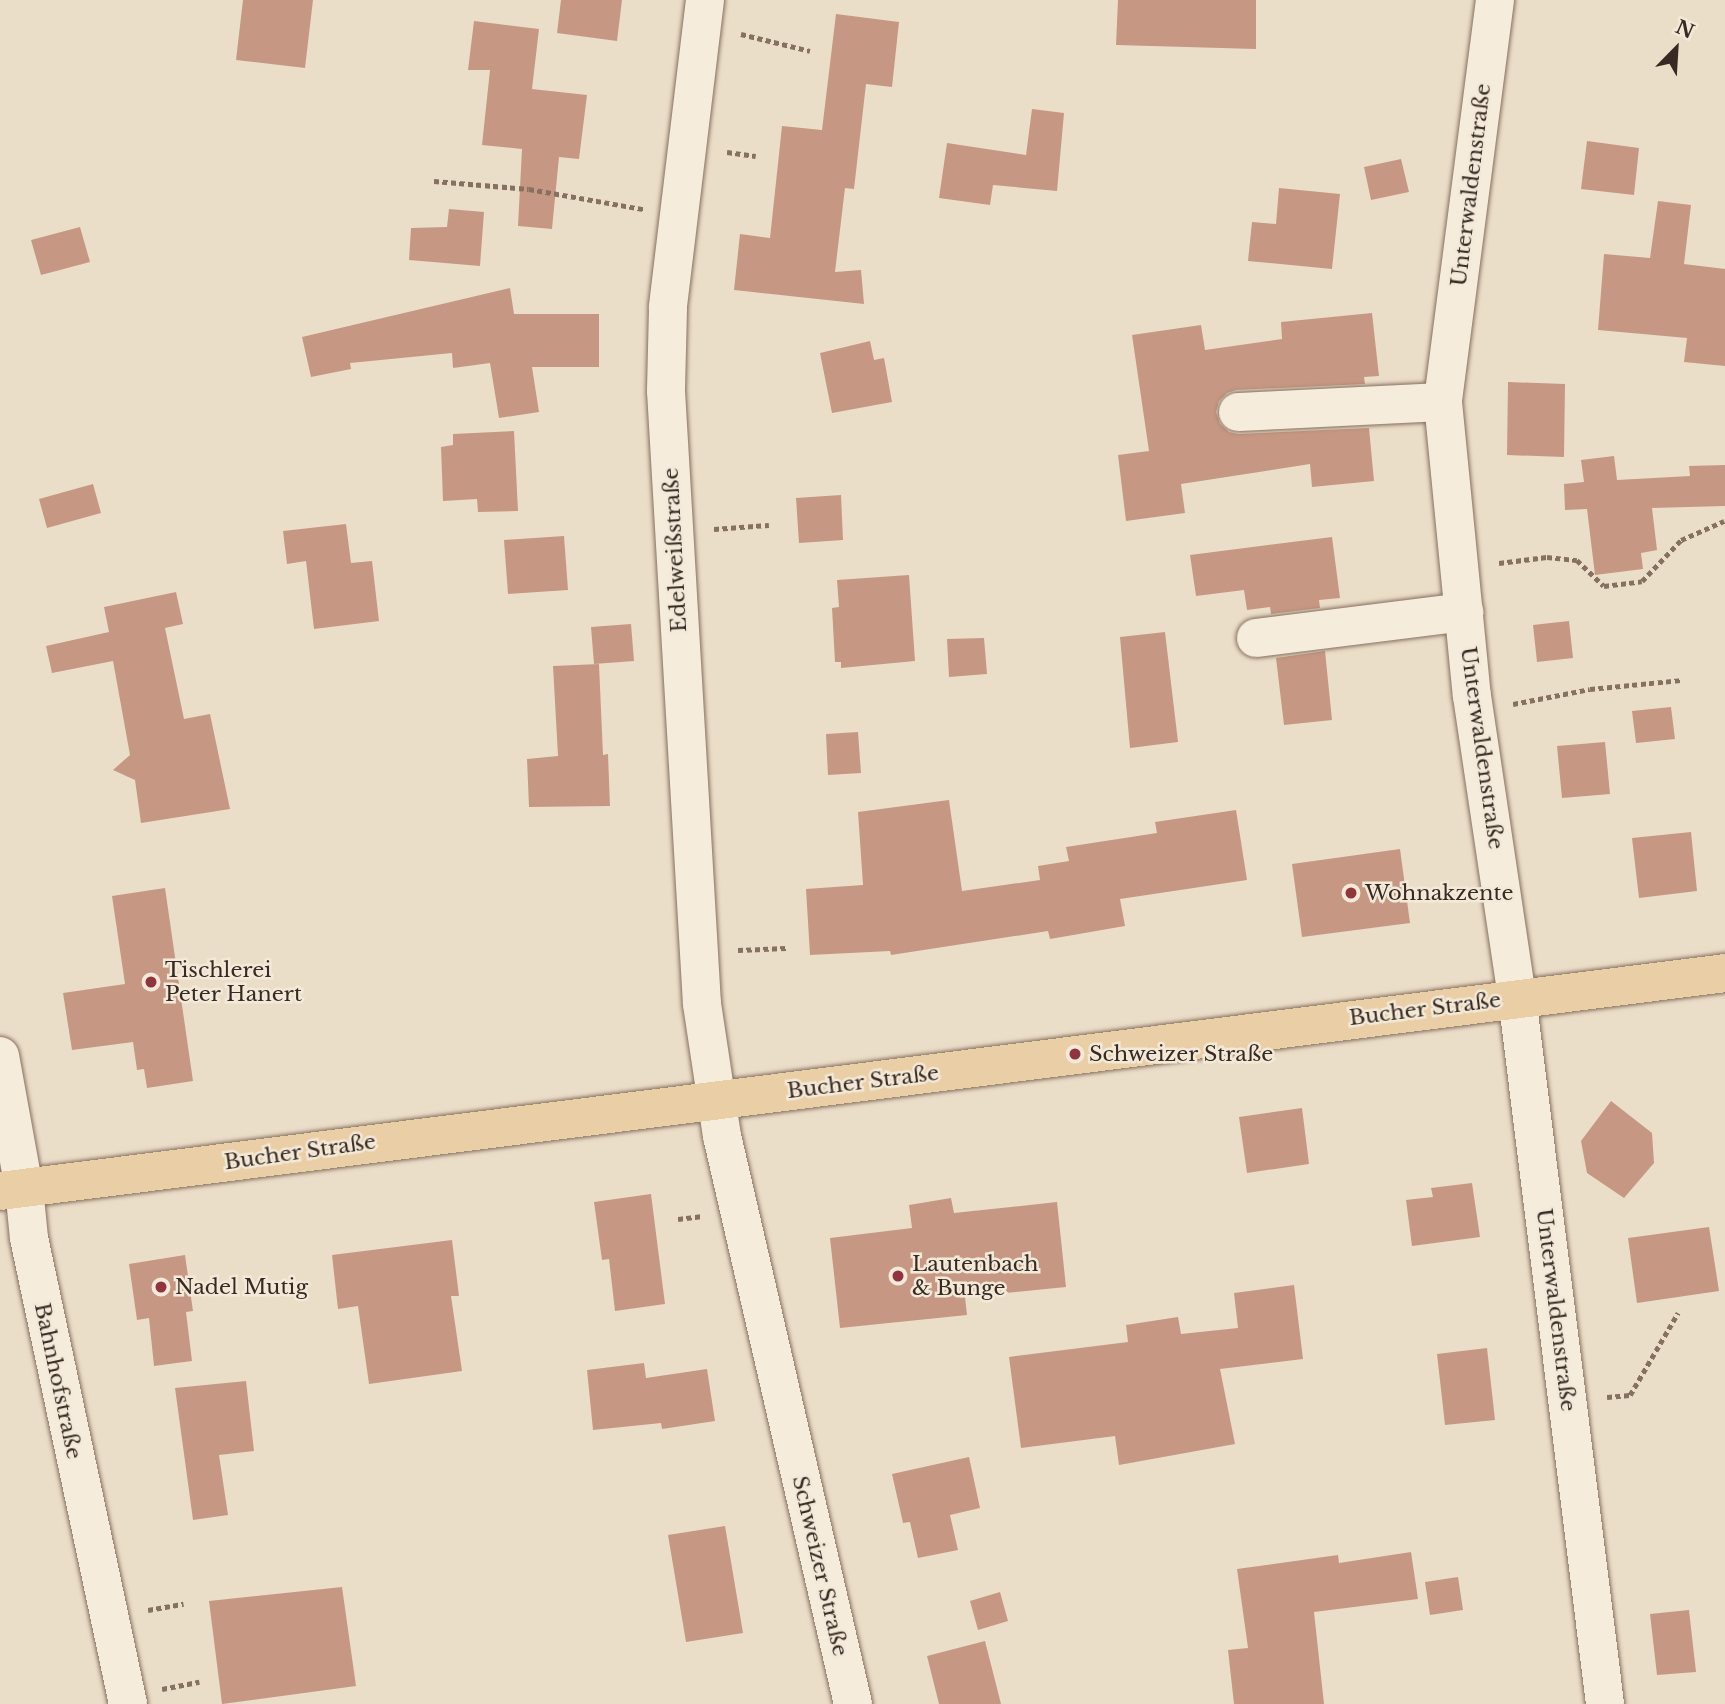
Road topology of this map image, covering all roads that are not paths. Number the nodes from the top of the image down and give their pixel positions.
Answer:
1 (1495, 0) edge
2 (703, 15) edge
3 (1443, 402) junction
4 (1238, 412) dead end
5 (1464, 612) junction
6 (1256, 638) dead end
7 (1725, 973) edge
8 (1517, 997) junction
9 (0, 1056) edge
10 (715, 1101) junction
11 (12, 1189) edge
12 (128, 1704) edge
13 (853, 1704) edge
14 (1605, 1704) edge

1 - 3 street, Unterwaldenstraße
2 - 10 street, Edelweißstraße
3 - 4 street
3 - 5 street, Unterwaldenstraße
5 - 6 street
5 - 8 street, Unterwaldenstraße
7 - 8 main road, Bucher Straße
8 - 10 main road, Bucher Straße
8 - 14 street, Unterwaldenstraße
9 - 11 street, Bahnhofstraße
10 - 11 main road, Bucher Straße
10 - 13 street, Schweizer Straße
11 - 12 street, Bahnhofstraße

